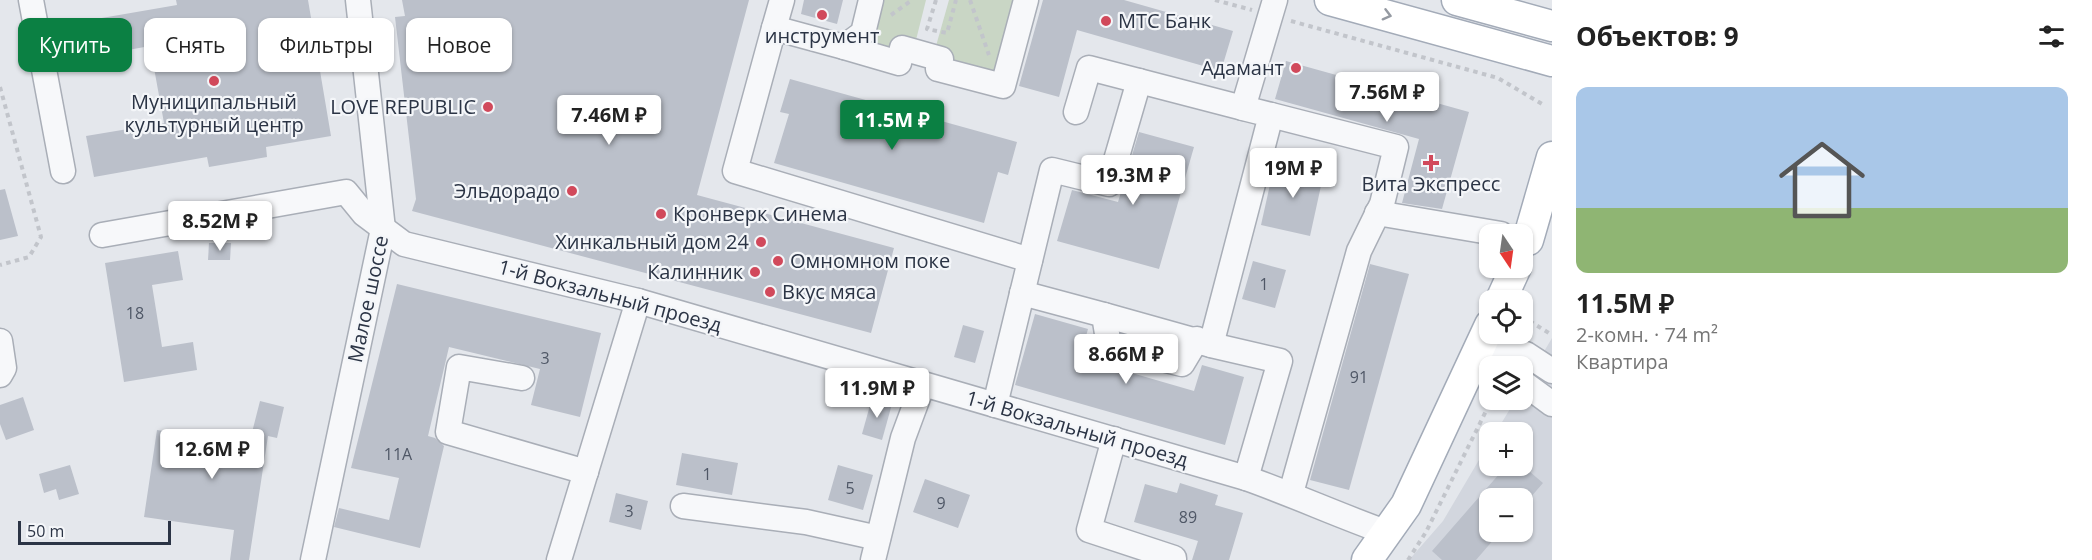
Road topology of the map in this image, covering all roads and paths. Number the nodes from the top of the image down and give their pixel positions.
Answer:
1 (31, 0) edge
2 (358, 0) edge
3 (782, 0) edge
4 (872, 0) edge
5 (936, 0) edge
6 (956, 0) edge
7 (970, 0) edge
8 (1026, 0) edge
9 (1215, 0) edge
10 (1330, 0) edge
11 (1457, 0) edge
12 (1272, 8) edge
13 (1552, 26) edge
14 (774, 28) junction
15 (844, 47) junction
16 (1552, 60) edge
17 (1139, 81) junction
18 (999, 84) junction
19 (0, 87) edge
20 (1542, 104) dead end
21 (1243, 108) junction
22 (1076, 111) dead end
23 (1270, 115) junction
24 (1552, 157) edge
25 (63, 171) dead end
26 (1552, 200) edge
27 (1377, 213) junction
28 (1525, 224) edge
29 (1532, 224) edge
30 (383, 229) junction
31 (1479, 233) edge
32 (102, 235) dead end
33 (1030, 260) junction
34 (0, 265) edge
35 (1022, 292) junction
36 (638, 301) junction
37 (1533, 323) edge
38 (1552, 335) edge
39 (0, 341) edge
40 (1204, 342) junction
41 (1480, 344) edge
42 (1499, 344) edge
43 (1513, 356) edge
44 (1533, 359) edge
45 (1552, 371) edge
46 (0, 375) edge
47 (522, 378) dead end
48 (923, 384) junction
49 (1533, 390) edge
50 (1552, 404) edge
51 (995, 405) junction
52 (1487, 410) edge
53 (1114, 439) junction
54 (586, 472) junction
55 (1246, 478) junction
56 (1291, 494) junction
57 (683, 506) dead end
58 (1388, 533) junction
59 (876, 549) edge
60 (313, 560) edge
61 (559, 560) edge
62 (1174, 560) edge
63 (1367, 560) edge
64 (1408, 560) edge

1 - 25 street
2 - 30 street, Малое шоссе
3 - 14 street
4 - 15 street
5 - 6 path
7 - 18 path
8 - 18 street
9 - 12 path
10 -> 16 main road
11 - 13 main road
12 - 20 path
12 - 21 street
14 - 15 street
14 - 33 street
15 - 18 street
17 - 21 street
17 - 22 street
17 - 33 street
19 - 34 path
21 - 23 street
23 - 27 street
23 - 40 street
24 - 28 main road
26 - 29 main road
27 - 31 street
27 - 56 street
30 - 32 street, 1-й Вокзальный проезд
30 - 36 street, 1-й Вокзальный проезд
30 - 60 street, Малое шоссе
33 - 35 street
35 - 40 street
35 - 51 street
36 - 48 street, 1-й Вокзальный проезд
36 - 54 street
37 - 38 path
39 - 46 street
40 - 55 street
41 - 58 main road
42 - 43 street
44 - 45 street
47 - 54 street
48 - 51 street, 1-й Вокзальный проезд
48 - 59 street
49 - 50 street
51 - 53 street, 1-й Вокзальный проезд
52 - 64 path
53 - 55 street, 1-й Вокзальный проезд
53 - 62 street
54 - 61 street
55 - 56 street, 1-й Вокзальный проезд
56 - 58 street, 1-й Вокзальный проезд
57 - 59 street
58 - 63 main road

